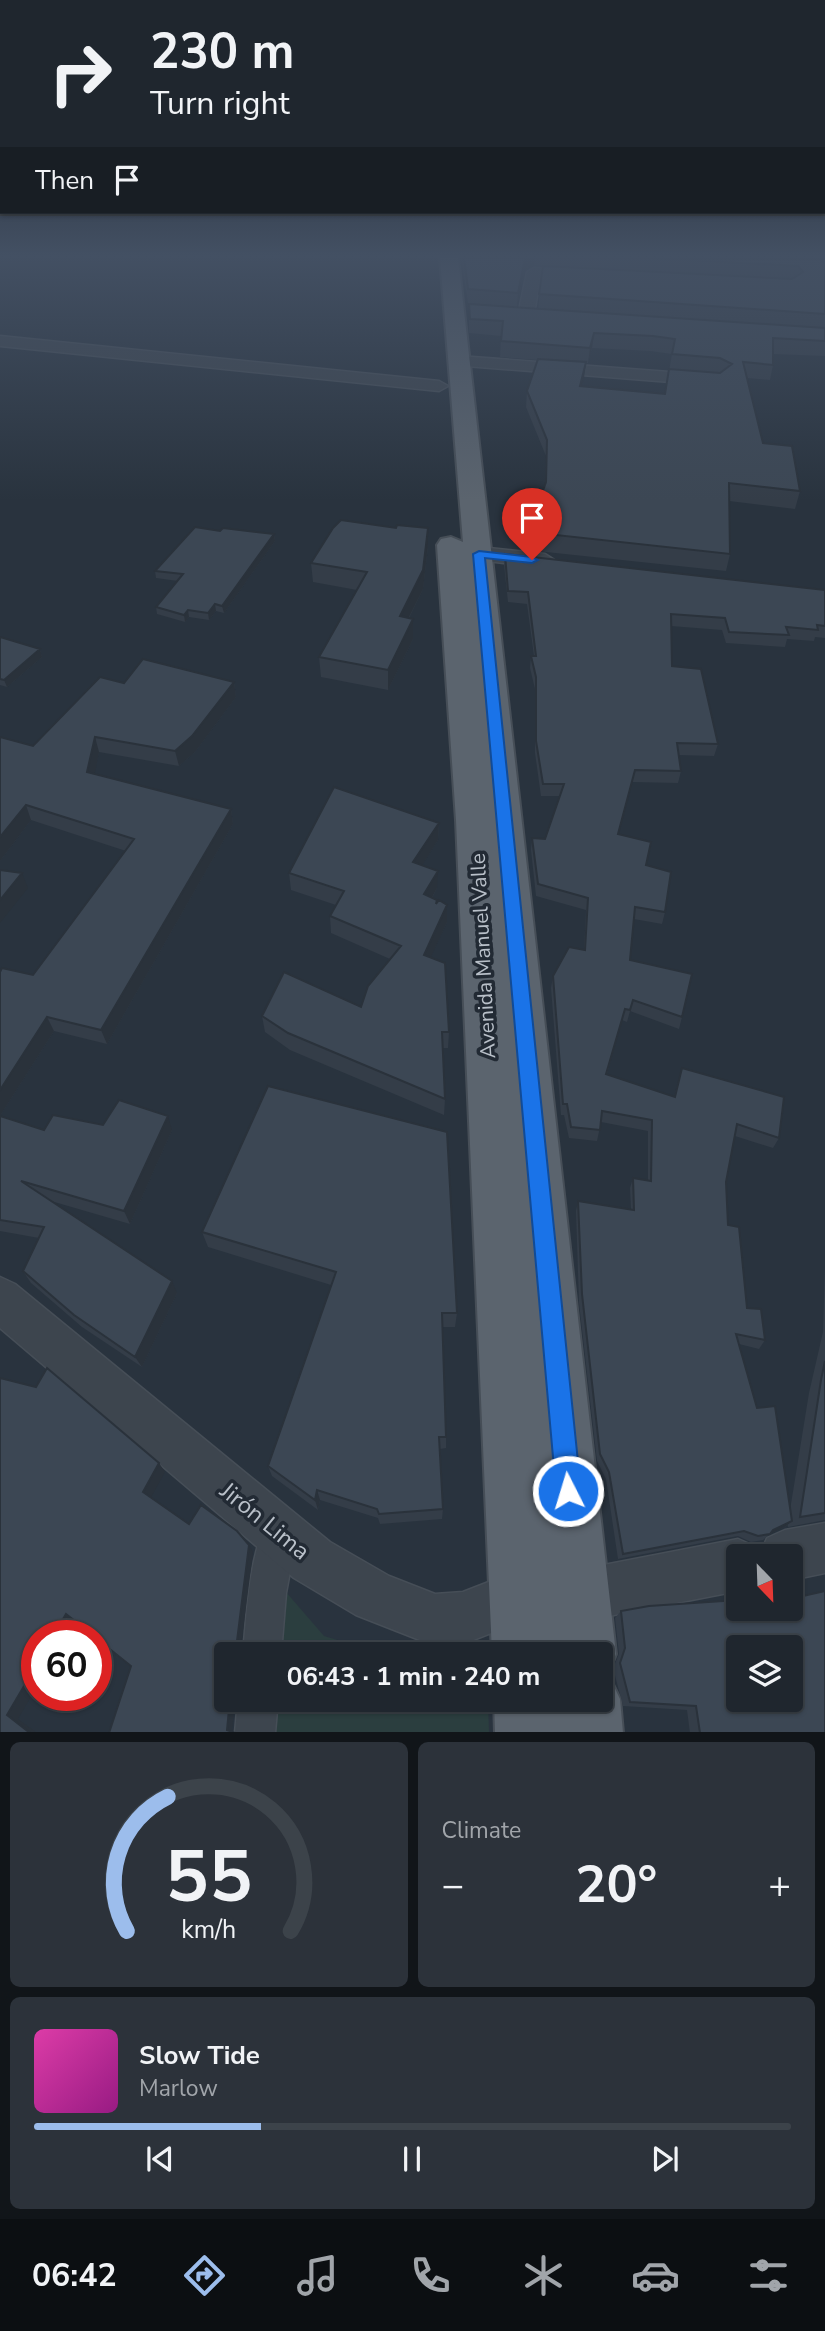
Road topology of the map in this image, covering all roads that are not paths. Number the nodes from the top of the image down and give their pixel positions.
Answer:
1 (443, 339) edge
2 (456, 339) edge
3 (0, 341) edge
4 (449, 374) junction
5 (717, 381) edge
6 (465, 553) junction
7 (562, 563) edge
8 (0, 1299) edge
9 (279, 1534) junction
10 (825, 1548) edge
11 (803, 1552) edge
12 (726, 1569) edge
13 (552, 1625) edge
14 (263, 1642) edge
15 (257, 1712) edge
16 (528, 1712) edge
17 (587, 1712) edge
18 (256, 1732) edge
19 (529, 1732) edge
20 (589, 1732) edge

1 - 4 main road, Avenida Manuel Valle
2 - 4 main road, Avenida Manuel Valle
3 - 4 street
4 - 5 street
4 - 6 main road, Avenida Manuel Valle
6 - 7 street
6 - 13 main road, Avenida Manuel Valle
6 - 13 main road, Avenida Manuel Valle
8 - 9 street, Jirón Lima
9 - 13 street, Jirón Lima
9 - 14 street
10 - 11 street
12 - 13 street, Jirón Lima
15 - 18 street
16 - 19 main road
17 - 20 main road

